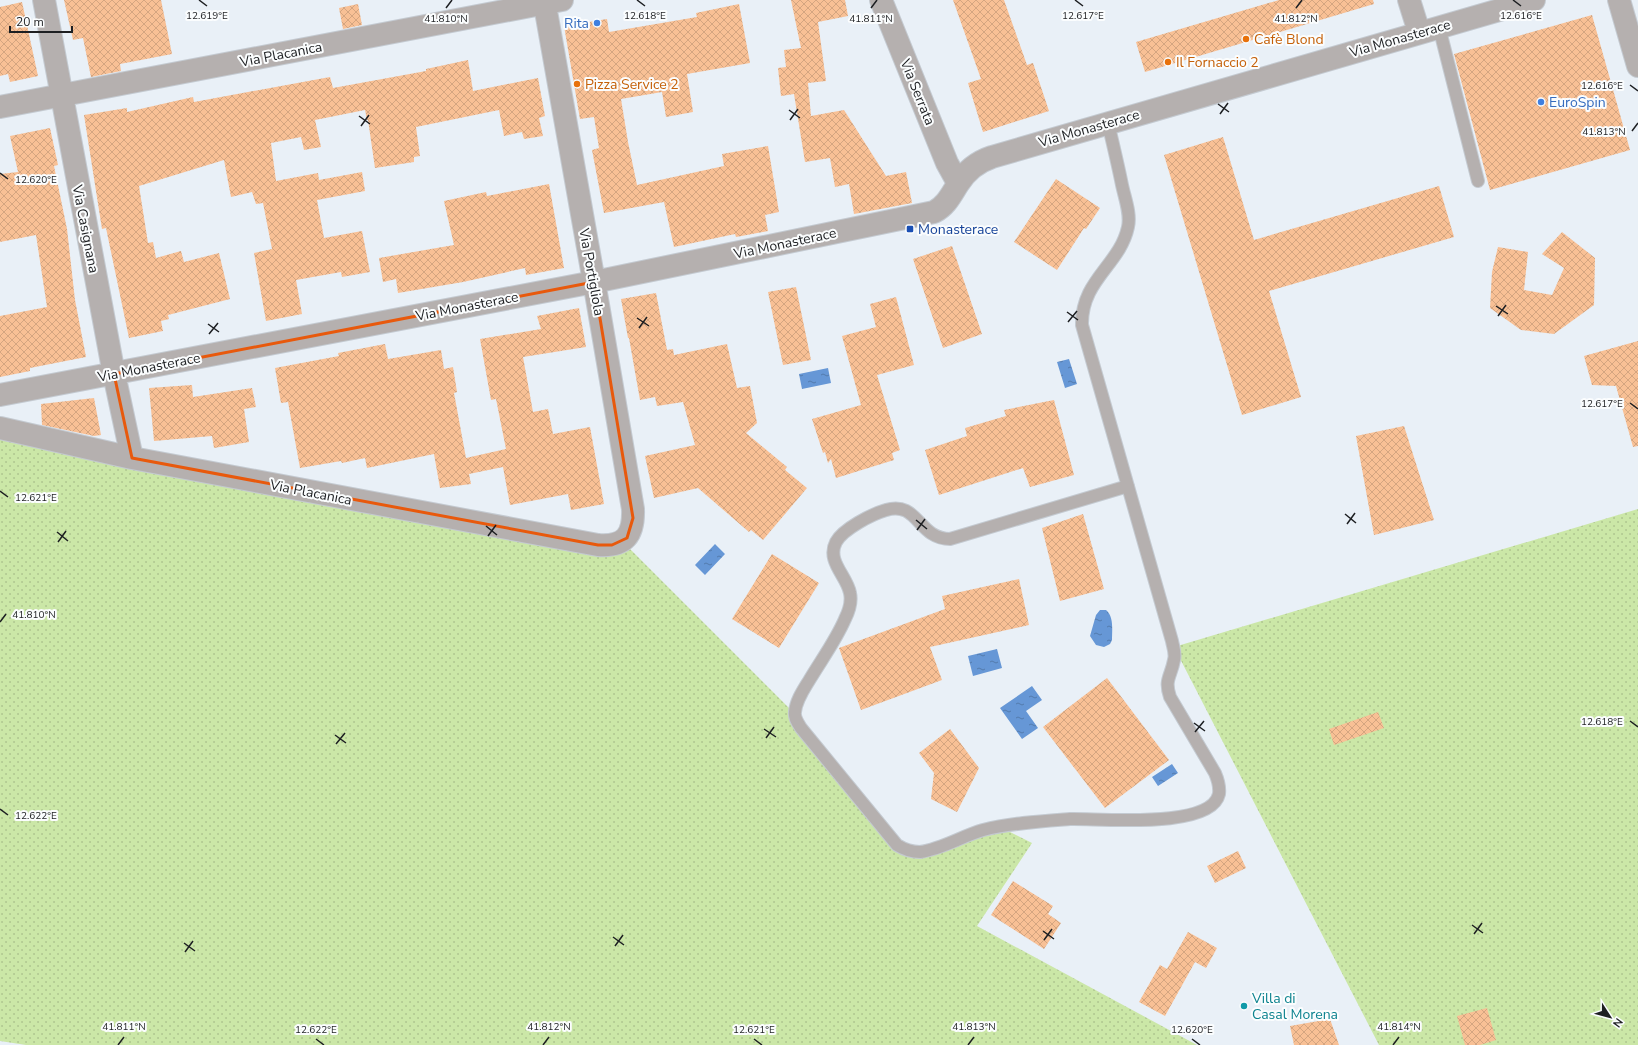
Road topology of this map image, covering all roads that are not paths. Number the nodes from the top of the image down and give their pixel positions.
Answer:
1 (44, 0) edge
2 (881, 0) edge
3 (1409, 0) edge
4 (1534, 0) edge
5 (1619, 0) edge
6 (550, 1) edge
7 (1429, 30) junction
8 (1638, 66) edge
9 (61, 97) junction
10 (0, 107) edge
11 (1108, 123) junction
12 (1478, 181) dead end
13 (958, 183) junction
14 (594, 282) junction
15 (114, 374) junction
16 (0, 395) edge
17 (0, 428) edge
18 (132, 458) junction
19 (1128, 486) junction
20 (622, 541) joint

1 - 9 street, Via Casignana
2 - 13 street, Via Serrata
3 - 7 street
4 - 7 street, Via Monasterace
5 - 8 street
6 - 9 street, Via Placanica
6 - 14 street, Via Portigliola
7 - 11 street, Via Monasterace
7 - 12 lane
9 - 10 street, Via Placanica
9 - 15 street, Via Casignana
11 - 13 street, Via Monasterace
11 - 19 lane
13 - 14 street, Via Monasterace
14 - 15 street, Via Monasterace
14 - 20 street, Via Portigliola
15 - 16 street, Via Monasterace
15 - 18 street, Via Casignana
17 - 18 street, Via Placanica
18 - 20 street, Via Placanica
19 - 19 lane

